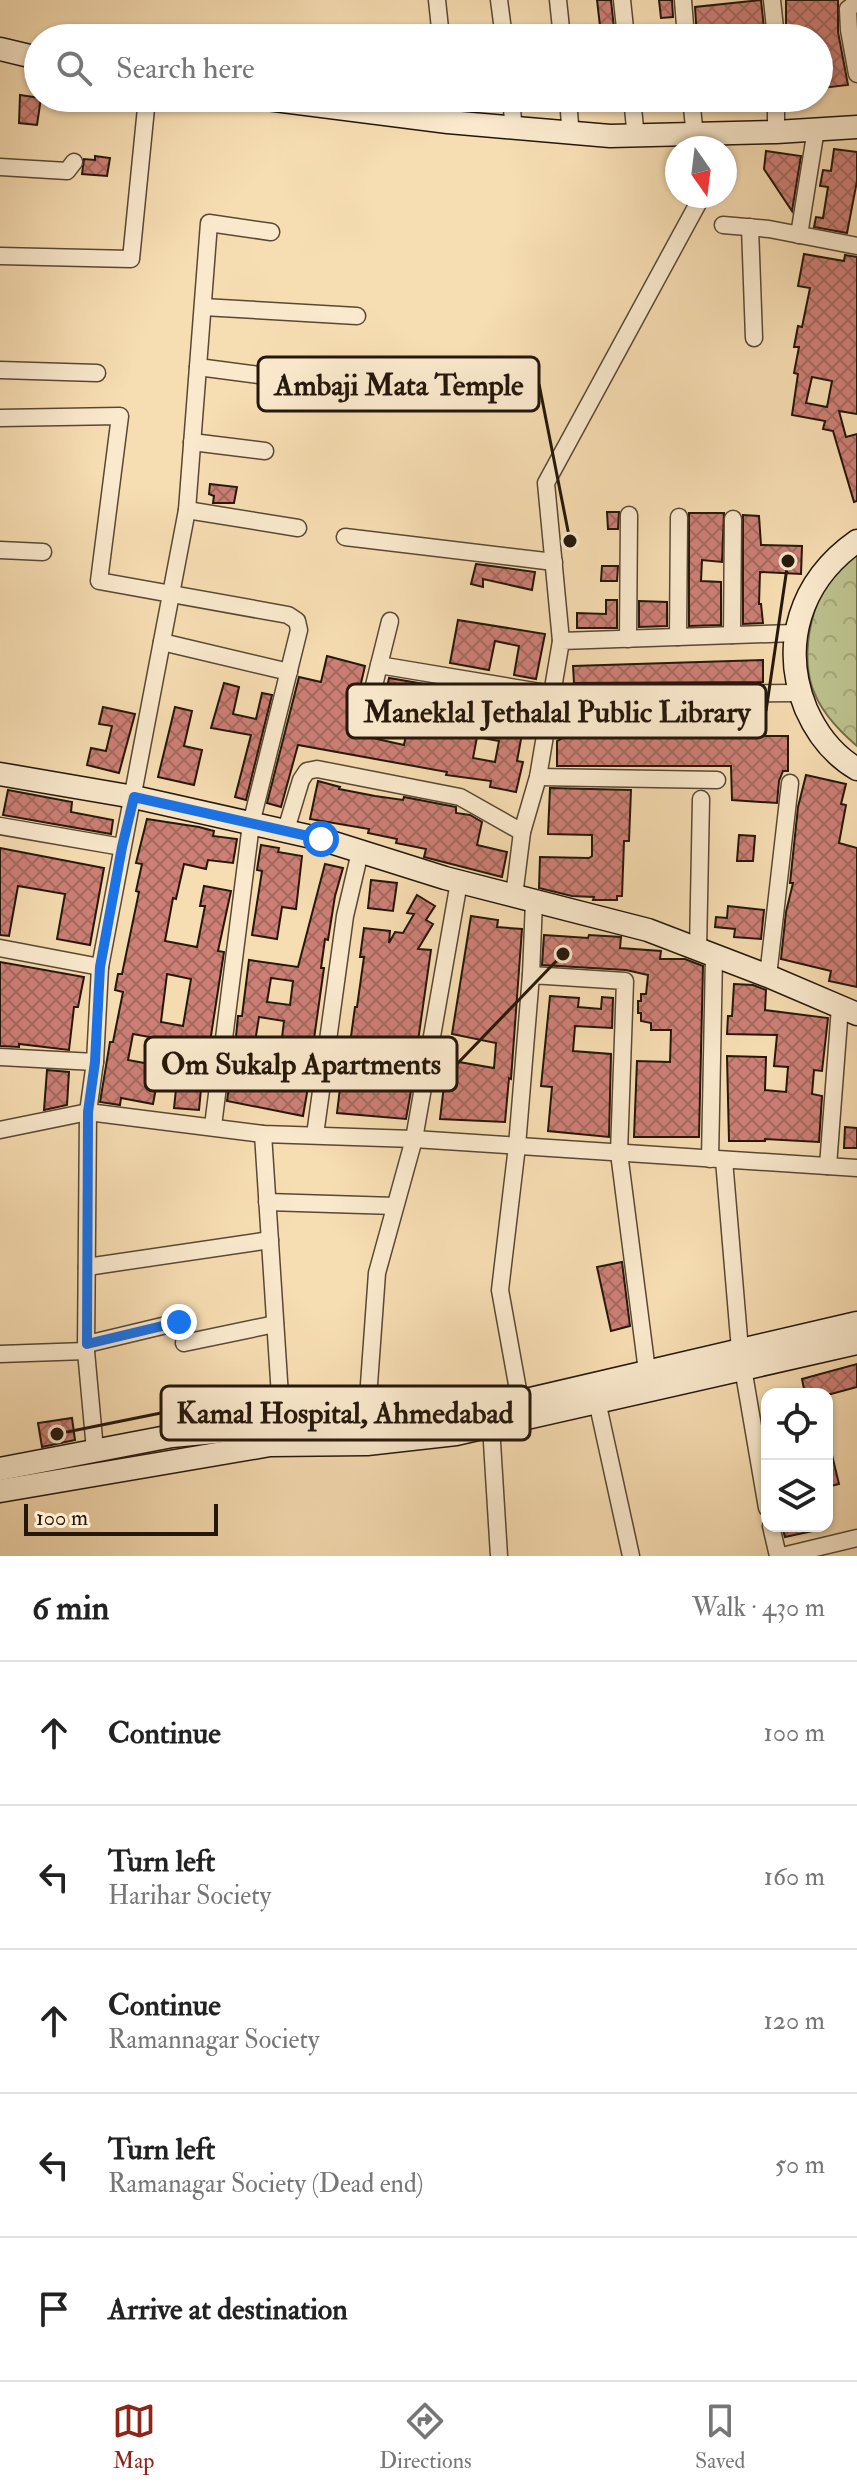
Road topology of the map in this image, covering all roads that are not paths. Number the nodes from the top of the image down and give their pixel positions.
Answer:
1 (437, 0) edge
2 (499, 0) edge
3 (558, 0) edge
4 (622, 0) edge
5 (683, 0) edge
6 (772, 0) edge
7 (857, 2) edge
8 (440, 24) edge
9 (502, 24) edge
10 (561, 24) edge
11 (625, 24) edge
12 (685, 24) edge
13 (775, 24) edge
14 (0, 49) edge
15 (24, 55) edge
16 (0, 57) edge
17 (24, 61) edge
18 (857, 74) edge
19 (146, 112) edge
20 (369, 112) edge
21 (523, 112) edge
22 (569, 112) edge
23 (633, 112) edge
24 (692, 112) edge
25 (776, 112) edge
26 (857, 117) edge
27 (570, 125) junction
28 (776, 126) junction
29 (694, 127) junction
30 (857, 127) edge
31 (635, 128) junction
32 (816, 129) junction
33 (665, 138) edge
34 (737, 139) edge
35 (74, 162) dead end
36 (0, 167) edge
37 (695, 208) edge
38 (723, 225) dead end
39 (750, 227) junction
40 (271, 232) dead end
41 (799, 235) junction
42 (857, 246) edge
43 (0, 256) edge
44 (203, 307) junction
45 (357, 316) dead end
46 (754, 338) dead end
47 (198, 367) junction
48 (0, 370) edge
49 (97, 373) dead end
50 (349, 387) dead end
51 (0, 418) edge
52 (192, 442) junction
53 (265, 451) dead end
54 (187, 510) junction
55 (629, 515) dead end
56 (679, 517) dead end
57 (733, 519) dead end
58 (298, 528) dead end
59 (345, 537) dead end
60 (857, 541) edge
61 (0, 550) edge
62 (43, 552) dead end
63 (554, 562) junction
64 (171, 593) junction
65 (390, 621) dead end
66 (795, 633) junction
67 (732, 635) junction
68 (678, 637) junction
69 (628, 639) junction
70 (561, 641) junction
71 (162, 642) junction
72 (379, 665) junction
73 (289, 672) junction
74 (800, 693) junction
75 (552, 694) junction
76 (369, 706) dead end
77 (857, 769) edge
78 (0, 774) edge
79 (538, 777) junction
80 (717, 780) dead end
81 (790, 783) dead end
82 (134, 797) junction
83 (701, 799) dead end
84 (251, 824) junction
85 (0, 826) edge
86 (522, 832) junction
87 (285, 833) junction
88 (122, 847) junction
89 (360, 852) junction
90 (459, 882) junction
91 (524, 898) junction
92 (0, 948) edge
93 (706, 953) junction
94 (100, 967) junction
95 (531, 975) junction
96 (768, 976) junction
97 (848, 1011) edge
98 (0, 1057) edge
99 (95, 1062) junction
100 (88, 1112) junction
101 (217, 1126) junction
102 (0, 1130) edge
103 (263, 1134) junction
104 (287, 1134) junction
105 (315, 1135) junction
106 (414, 1139) junction
107 (517, 1146) junction
108 (619, 1153) junction
109 (717, 1159) junction
110 (828, 1166) junction
111 (857, 1168) edge
112 (267, 1202) junction
113 (395, 1206) junction
114 (270, 1240) junction
115 (87, 1267) junction
116 (179, 1322) dead end
117 (857, 1323) edge
118 (275, 1324) junction
119 (184, 1343) dead end
120 (857, 1343) edge
121 (86, 1348) junction
122 (0, 1354) edge
123 (742, 1359) junction
124 (647, 1371) junction
125 (520, 1401) junction
126 (597, 1401) junction
127 (366, 1426) junction
128 (491, 1426) junction
129 (282, 1427) junction
130 (95, 1450) junction
131 (0, 1469) edge
132 (761, 1472) edge
133 (0, 1491) edge
134 (773, 1532) edge
135 (857, 1538) edge
136 (499, 1556) edge
137 (631, 1556) edge
138 (780, 1556) edge

1 - 8 street
2 - 9 street
3 - 10 street
4 - 11 street
5 - 12 street
6 - 13 street
7 - 18 street
14 - 15 main road
16 - 17 main road
19 - 43 street
20 - 33 main road
21 - 27 main road
22 - 27 street
23 - 31 street
24 - 29 street
25 - 28 street
26 - 28 main road
27 - 31 main road
28 - 29 main road
29 - 31 main road
30 - 32 main road
32 - 34 main road
32 - 41 street
35 - 36 street
37 - 63 street
38 - 39 street
39 - 41 street
39 - 46 street
40 - 44 street
41 - 42 street
44 - 45 street
44 - 47 street
47 - 50 street
47 - 52 street
48 - 49 street
51 - 64 street
52 - 53 street
52 - 54 street
54 - 58 street
54 - 64 street
55 - 69 street
56 - 68 street
57 - 67 street
59 - 63 street
60 - 66 main road
61 - 62 street
63 - 70 street
64 - 71 street
64 - 73 street
65 - 72 street
66 - 67 street
66 - 74 main road
67 - 68 street
68 - 69 street
69 - 70 street
70 - 75 street
71 - 73 street
71 - 82 street
72 - 75 street
72 - 76 street
73 - 84 street
74 - 75 street
74 - 77 main road
75 - 79 street
78 - 82 main road
79 - 80 street
79 - 86 street
81 - 96 street
82 - 84 main road
82 - 88 street
83 - 93 street
84 - 87 main road
84 - 101 street
85 - 88 street
86 - 87 street
86 - 91 street
87 - 89 main road
88 - 94 street
89 - 90 main road
89 - 105 street
90 - 91 main road
90 - 106 street
91 - 93 main road
91 - 95 street
92 - 94 street
93 - 96 main road
93 - 109 street
94 - 99 street
95 - 107 street
95 - 108 street
96 - 97 main road
97 - 110 street
98 - 99 street
99 - 100 street
100 - 101 street
100 - 102 street
100 - 115 street
101 - 103 street
101 - 104 street
103 - 104 street
103 - 112 street
104 - 105 street
105 - 106 street
106 - 107 street
106 - 113 street
107 - 108 street
107 - 125 street
108 - 109 street
108 - 124 street
109 - 110 street
109 - 123 street
110 - 111 street
112 - 113 street
112 - 114 street
113 - 127 street
114 - 115 street
114 - 118 street
115 - 121 street
116 - 121 street
117 - 123 main road
118 - 119 street
118 - 129 street
120 - 123 main road
121 - 122 street
121 - 130 street
123 - 124 main road
123 - 126 main road
123 - 132 street
124 - 125 main road
125 - 127 main road
126 - 128 main road
126 - 137 street
127 - 129 main road
128 - 133 main road
128 - 136 street
129 - 130 main road
130 - 131 main road
134 - 138 street
135 - 138 street

